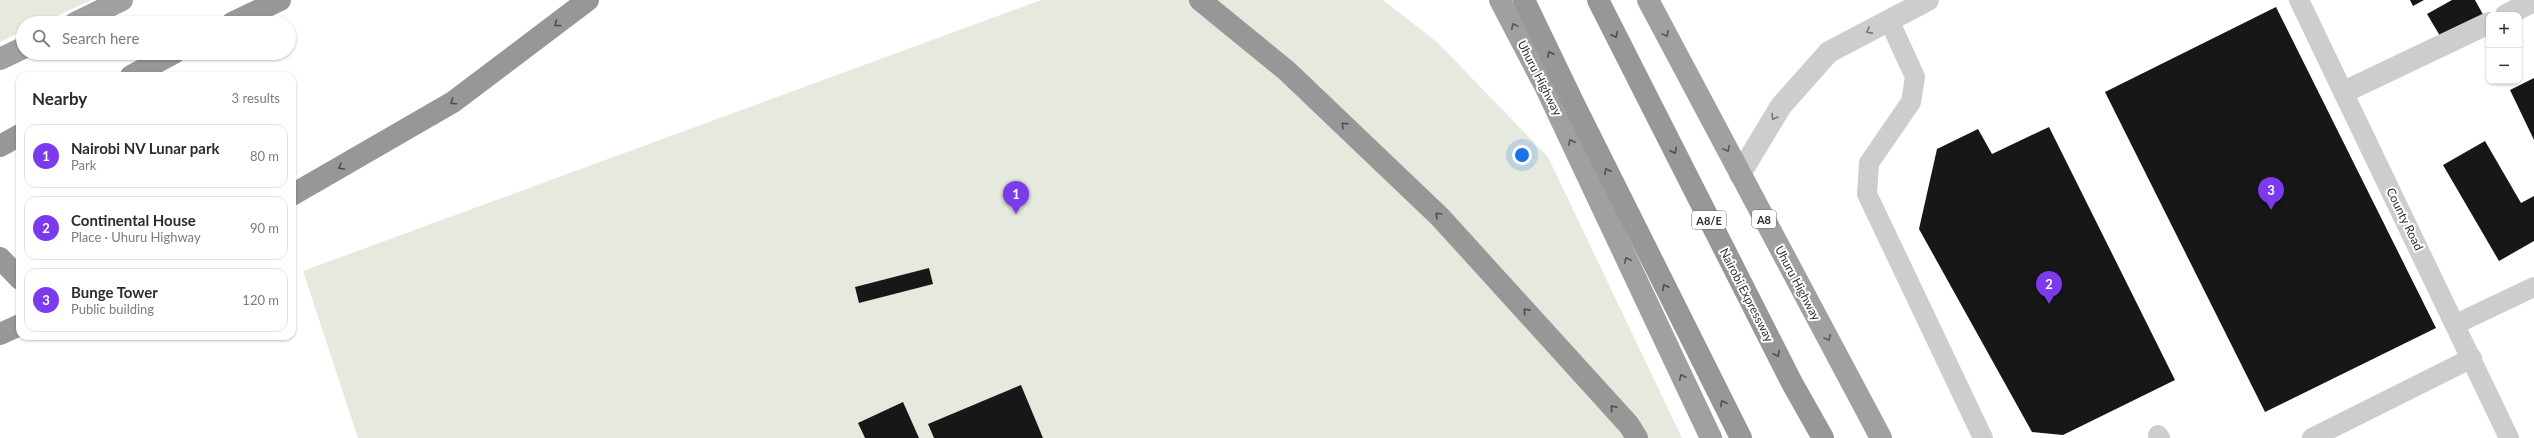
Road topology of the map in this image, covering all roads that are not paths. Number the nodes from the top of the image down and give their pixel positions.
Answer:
1 (122, 0) edge
2 (280, 0) edge
3 (588, 0) edge
4 (1200, 0) edge
5 (1500, 0) edge
6 (1524, 0) edge
7 (1598, 0) edge
8 (1648, 0) edge
9 (1928, 0) edge
10 (2299, 0) edge
11 (2534, 2) edge
12 (2512, 12) edge
13 (89, 16) edge
14 (247, 16) edge
15 (1889, 20) junction
16 (2486, 24) edge
17 (16, 52) edge
18 (0, 60) edge
19 (161, 60) edge
20 (138, 72) edge
21 (2344, 92) junction
22 (16, 137) edge
23 (0, 146) edge
24 (1740, 174) junction
25 (296, 193) edge
26 (0, 258) edge
27 (16, 275) edge
28 (2534, 287) edge
29 (2456, 324) junction
30 (16, 327) edge
31 (0, 334) edge
32 (2472, 358) junction
33 (1638, 438) edge
34 (1710, 438) edge
35 (1741, 438) edge
36 (1823, 438) edge
37 (1881, 438) edge
38 (1983, 438) edge
39 (2312, 438) edge
40 (2509, 438) edge

1 - 13 highway
2 - 14 highway
3 -> 25 highway
33 -> 4 highway
34 -> 5 highway, Uhuru Highway
35 -> 6 highway
7 -> 36 highway, Nairobi Expressway / A8/E
8 -> 24 highway, Uhuru Highway / A8
9 - 15 street
10 - 21 lane, County Road
11 - 12 street
15 -> 24 street
15 - 38 lane
16 - 21 street
17 - 18 highway
19 - 20 highway
21 - 29 lane, County Road
22 - 23 highway
24 -> 37 highway, Uhuru Highway / A8
26 - 27 highway
28 - 29 lane
29 - 32 lane, County Road
30 - 31 highway
32 - 39 lane
32 - 40 lane, County Road

